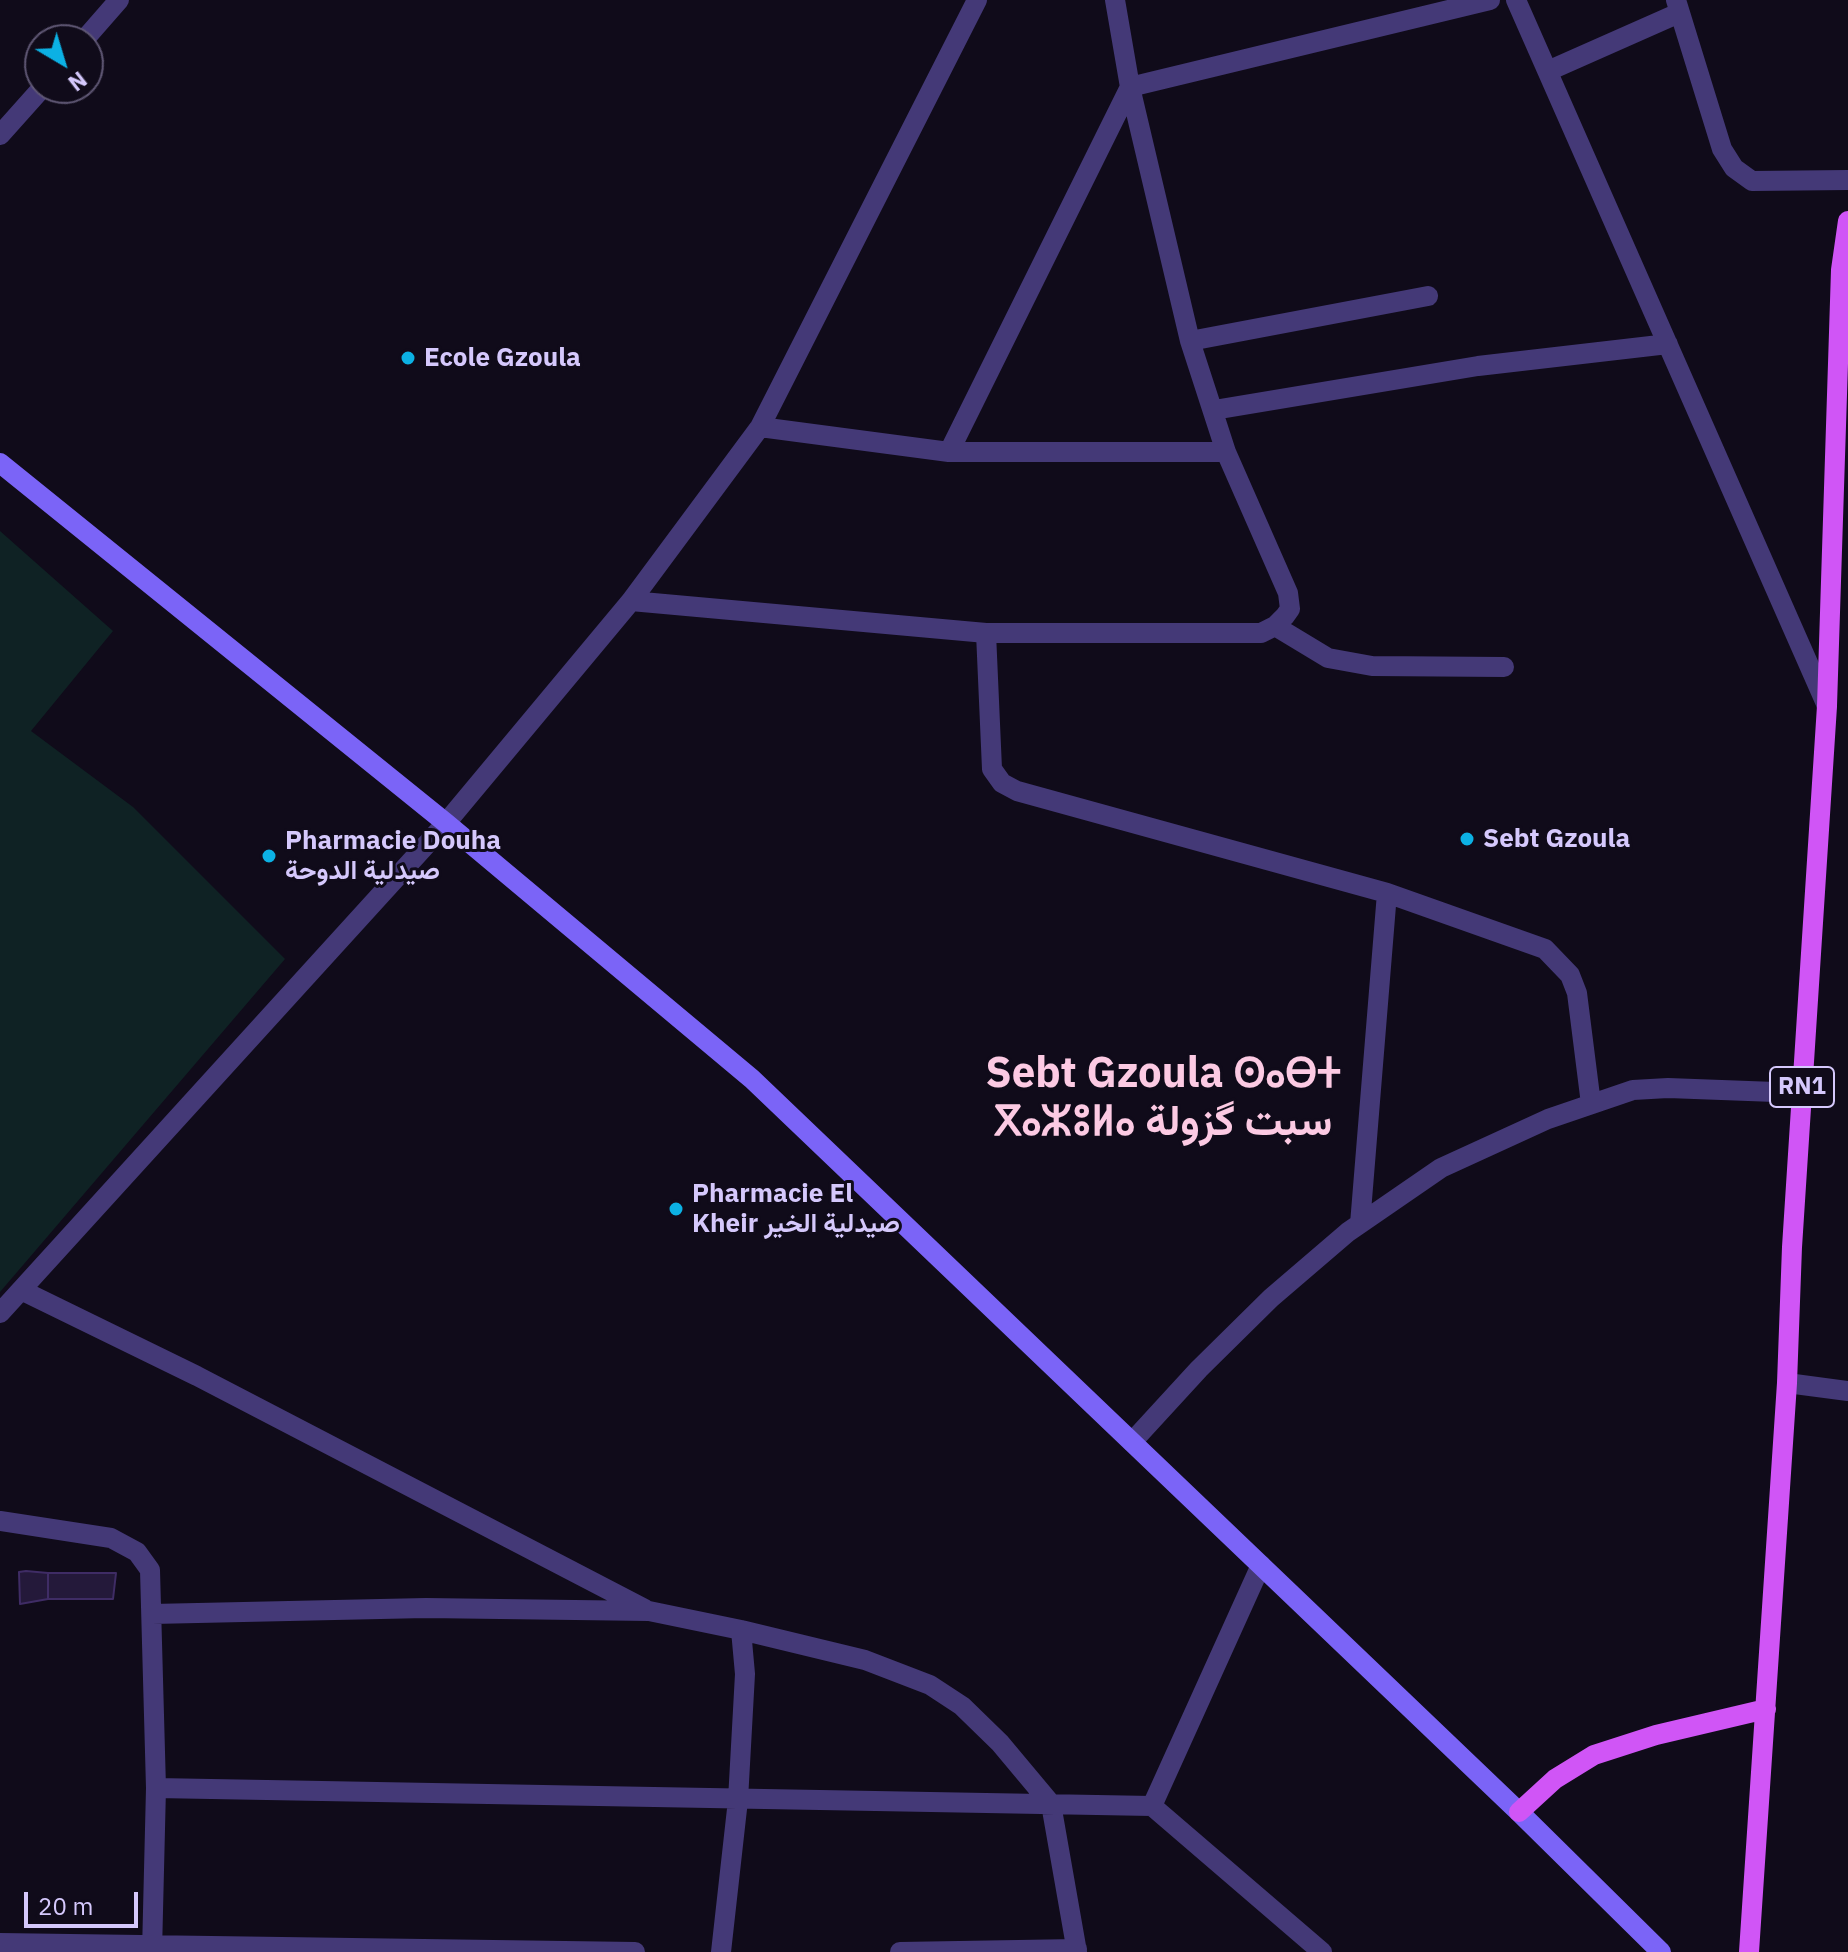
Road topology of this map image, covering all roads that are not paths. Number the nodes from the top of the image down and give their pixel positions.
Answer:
1 (119, 0) edge
2 (977, 0) edge
3 (1115, 0) edge
4 (1490, 0) edge
5 (1516, 0) edge
6 (1678, 6) edge
7 (98, 24) edge
8 (1548, 71) junction
9 (1130, 87) junction
10 (28, 104) edge
11 (0, 135) edge
12 (1848, 180) edge
13 (1848, 221) edge
14 (1844, 271) edge
15 (1428, 296) dead end
16 (1190, 341) junction
17 (1668, 344) junction
18 (1214, 410) junction
19 (760, 427) junction
20 (949, 452) junction
21 (1226, 452) junction
22 (0, 463) edge
23 (631, 601) junction
24 (1275, 626) junction
25 (986, 633) junction
26 (1504, 667) dead end
27 (1827, 706) junction
28 (446, 823) junction
29 (1387, 893) junction
30 (1802, 1093) junction
31 (1591, 1104) junction
32 (1360, 1224) junction
33 (21, 1290) junction
34 (0, 1313) edge
35 (1787, 1383) junction
36 (1848, 1391) edge
37 (1132, 1442) junction
38 (0, 1521) edge
39 (1261, 1565) junction
40 (649, 1611) junction
41 (152, 1614) junction
42 (741, 1630) junction
43 (1766, 1709) junction
44 (156, 1788) junction
45 (738, 1800) junction
46 (1051, 1804) junction
47 (1152, 1806) junction
48 (1519, 1812) junction
49 (0, 1943) edge
50 (152, 1948) edge
51 (1077, 1950) edge
52 (635, 1952) edge
53 (721, 1952) edge
54 (900, 1952) edge
55 (1322, 1952) edge
56 (1661, 1952) edge
57 (1749, 1952) edge

1 - 7 street
2 - 19 street
3 - 9 street
4 - 9 street
5 - 8 street
6 - 8 street
6 - 12 street
8 - 17 street
9 - 16 street
9 - 20 street
10 - 11 street
13 - 14 main road, RN1
14 - 27 main road, RN1
15 - 16 street
16 - 18 street
17 - 18 street
17 - 27 street
18 - 21 street
19 - 20 street
19 - 23 street
20 - 21 street
21 - 24 street
22 - 28 main road
23 - 25 street
23 - 28 street
24 - 25 street
24 - 26 street
25 - 29 street
27 - 30 main road, RN1
28 - 33 street
28 - 37 main road
29 - 31 street
29 - 32 street
30 - 31 street
30 - 35 main road, RN1
31 - 32 street
32 - 37 street
33 - 34 street
33 - 40 street
35 - 36 street
35 - 43 main road, RN1
37 - 39 main road
38 - 41 street
39 - 47 street
39 - 48 main road
40 - 41 street
40 - 42 street
41 - 44 street
42 - 45 street
42 - 46 street
43 - 48 main road
43 - 57 main road, RN1
44 - 45 street
44 - 50 street
45 - 46 street
45 - 53 street
46 - 47 street
46 - 51 street
47 - 55 street
48 - 56 main road
49 - 50 street
50 - 52 street
51 - 54 street

